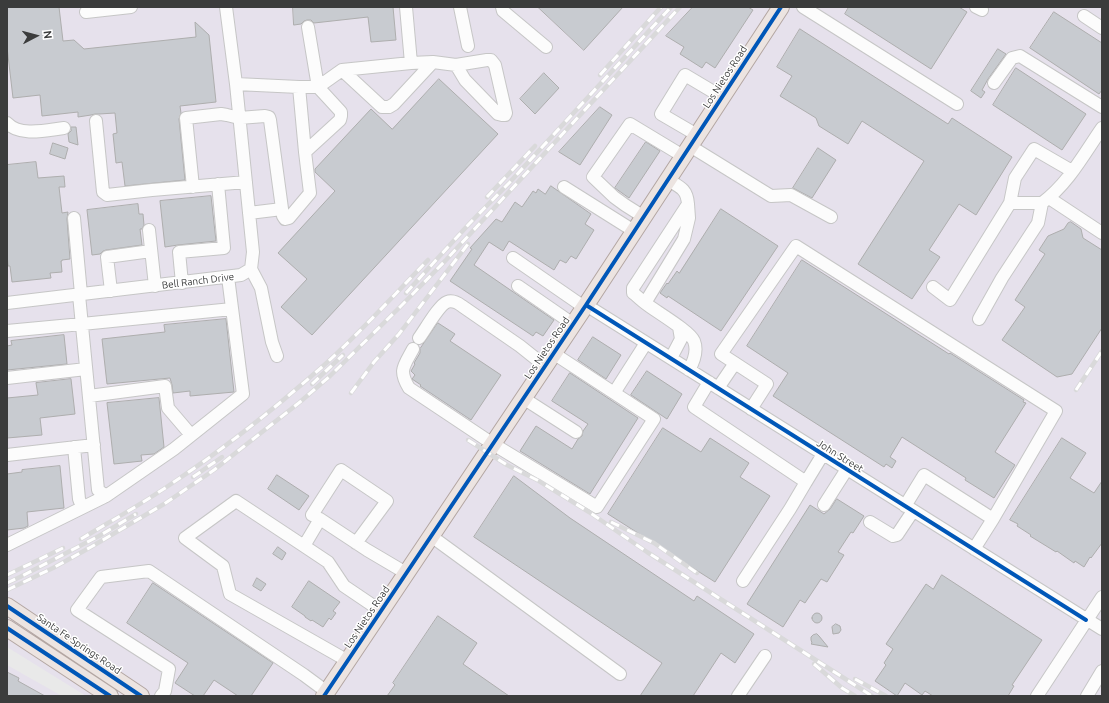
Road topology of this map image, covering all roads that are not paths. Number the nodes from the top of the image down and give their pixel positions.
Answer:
1 (131, 7) edge
2 (226, 7) edge
3 (406, 7) edge
4 (460, 7) edge
5 (502, 7) edge
6 (781, 7) edge
7 (803, 7) edge
8 (86, 12) dead end
9 (1084, 16) dead end
10 (308, 27) dead end
11 (1102, 28) edge
12 (468, 46) dead end
13 (546, 48) dead end
14 (433, 62) junction
15 (411, 63) junction
16 (456, 65) junction
17 (342, 70) junction
18 (994, 83) dead end
19 (236, 84) junction
20 (299, 87) junction
21 (318, 87) junction
22 (722, 97) junction
23 (957, 104) dead end
24 (1102, 107) edge
25 (239, 118) junction
26 (96, 121) dead end
27 (7, 123) edge
28 (64, 128) dead end
29 (1102, 128) edge
30 (690, 146) junction
31 (305, 152) junction
32 (1072, 171) junction
33 (668, 180) junction
34 (246, 182) junction
35 (218, 184) junction
36 (193, 187) junction
37 (564, 187) dead end
38 (1045, 200) junction
39 (1010, 203) junction
40 (688, 204) junction
41 (282, 209) junction
42 (249, 213) junction
43 (644, 217) junction
44 (831, 217) dead end
45 (74, 218) dead end
46 (148, 230) dead end
47 (634, 231) junction
48 (1102, 233) edge
49 (151, 251) junction
50 (513, 258) dead end
51 (251, 269) junction
52 (228, 277) junction
53 (182, 282) junction
54 (154, 286) junction
55 (518, 286) dead end
56 (933, 286) dead end
57 (111, 291) junction
58 (80, 295) junction
59 (7, 303) edge
60 (645, 303) junction
61 (585, 306) junction
62 (232, 309) junction
63 (979, 318) dead end
64 (82, 324) junction
65 (573, 324) junction
66 (679, 328) junction
67 (7, 331) edge
68 (419, 338) dead end
69 (646, 343) junction
70 (413, 349) dead end
71 (277, 356) dead end
72 (671, 358) junction
73 (549, 360) junction
74 (735, 363) junction
75 (86, 369) junction
76 (689, 370) junction
77 (7, 378) edge
78 (714, 385) junction
79 (614, 392) junction
80 (89, 396) junction
81 (524, 398) junction
82 (751, 409) junction
83 (576, 432) dead end
84 (191, 435) junction
85 (493, 444) junction
86 (94, 445) junction
87 (74, 447) junction
88 (823, 454) junction
89 (7, 455) edge
90 (847, 469) junction
91 (806, 482) junction
92 (106, 496) junction
93 (824, 505) dead end
94 (82, 508) junction
95 (909, 508) junction
96 (320, 519) junction
97 (993, 519) junction
98 (870, 522) dead end
99 (431, 536) junction
100 (356, 543) junction
101 (7, 545) edge
102 (304, 546) junction
103 (974, 549) junction
104 (406, 574) junction
105 (743, 581) dead end
106 (1102, 597) edge
107 (7, 606) edge
108 (381, 611) junction
109 (1086, 620) junction
110 (7, 628) edge
111 (1102, 629) edge
112 (765, 656) dead end
113 (348, 661) junction
114 (1102, 671) edge
115 (620, 674) dead end
116 (326, 694) edge
117 (110, 696) edge
118 (141, 696) edge
119 (161, 696) edge
120 (738, 696) edge
121 (1037, 696) edge
122 (1087, 696) edge

1 - 8 street
2 - 19 street
3 - 15 street
4 - 12 street
5 - 13 street
6 - 22 main road, Los Nietos Road
7 - 23 street
9 - 11 street
10 - 21 street
14 - 15 street
14 - 16 street
14 - 17 street
15 - 17 street
16 - 16 street
17 - 21 street
18 - 24 street
19 - 20 street
19 - 25 street
20 - 21 street
20 - 31 street
21 - 31 street
22 - 30 main road, Los Nietos Road
22 - 30 street
25 - 34 street
25 - 36 street
25 - 41 street
26 - 36 street
27 - 28 street
29 - 32 street
30 - 33 main road, Los Nietos Road
30 - 43 street
30 - 44 street
31 - 41 street
32 - 38 street
32 - 39 street
33 - 40 street
33 - 43 main road, Los Nietos Road
34 - 35 street
34 - 42 street
35 - 36 street
35 - 53 street
37 - 47 street
38 - 39 street
38 - 48 street
38 - 63 street
39 - 56 street
40 - 60 street
40 - 60 street
41 - 42 street
42 - 51 street
43 - 47 main road, Los Nietos Road
45 - 58 street
46 - 49 street
47 - 61 main road, Los Nietos Road
49 - 54 street
49 - 57 street
50 - 61 street, John Street
51 - 52 street, Bell Ranch Drive
51 - 71 street
52 - 53 street, Bell Ranch Drive
52 - 62 street
53 - 54 street, Bell Ranch Drive
54 - 57 street, Bell Ranch Drive
55 - 65 street
57 - 58 street, Bell Ranch Drive
58 - 59 street, Bell Ranch Drive
58 - 64 street
60 - 66 street
61 - 65 main road, Los Nietos Road
61 - 69 street, John Street
62 - 64 street
62 - 84 street
64 - 67 street
64 - 75 street
65 - 73 main road, Los Nietos Road
66 - 72 street
66 - 76 street
68 - 73 street
69 - 72 street, John Street
69 - 79 street
70 - 85 street
72 - 76 street, John Street
73 - 79 street
73 - 81 main road, Los Nietos Road
74 - 78 street
74 - 82 street
74 - 97 street
75 - 77 street
75 - 80 street
76 - 78 street, John Street
78 - 82 street, John Street
78 - 91 street
79 - 85 street
80 - 84 street
80 - 86 street
81 - 83 street
81 - 85 main road, Los Nietos Road
82 - 88 street, John Street
84 - 92 street
85 - 99 main road, Los Nietos Road
86 - 87 street
86 - 92 street
87 - 89 street
87 - 94 street
88 - 90 street, John Street
88 - 91 street
90 - 93 street
90 - 95 street, John Street
91 - 105 street
92 - 94 street
94 - 101 street
95 - 97 street
95 - 98 street
95 - 103 street, John Street
96 - 100 street
96 - 100 street
96 - 102 street
97 - 103 street
99 - 104 main road, Los Nietos Road
99 - 115 street
100 - 104 street
102 - 108 street
102 - 113 street
103 - 109 street, John Street
104 - 108 main road, Los Nietos Road
106 - 109 street
107 - 118 main road, Santa Fe Springs Road
108 - 113 main road, Los Nietos Road
109 - 111 street, John Street
109 - 121 street
110 - 117 main road
112 - 120 street
113 - 116 main road, Los Nietos Road
114 - 122 street
116 - 119 street

